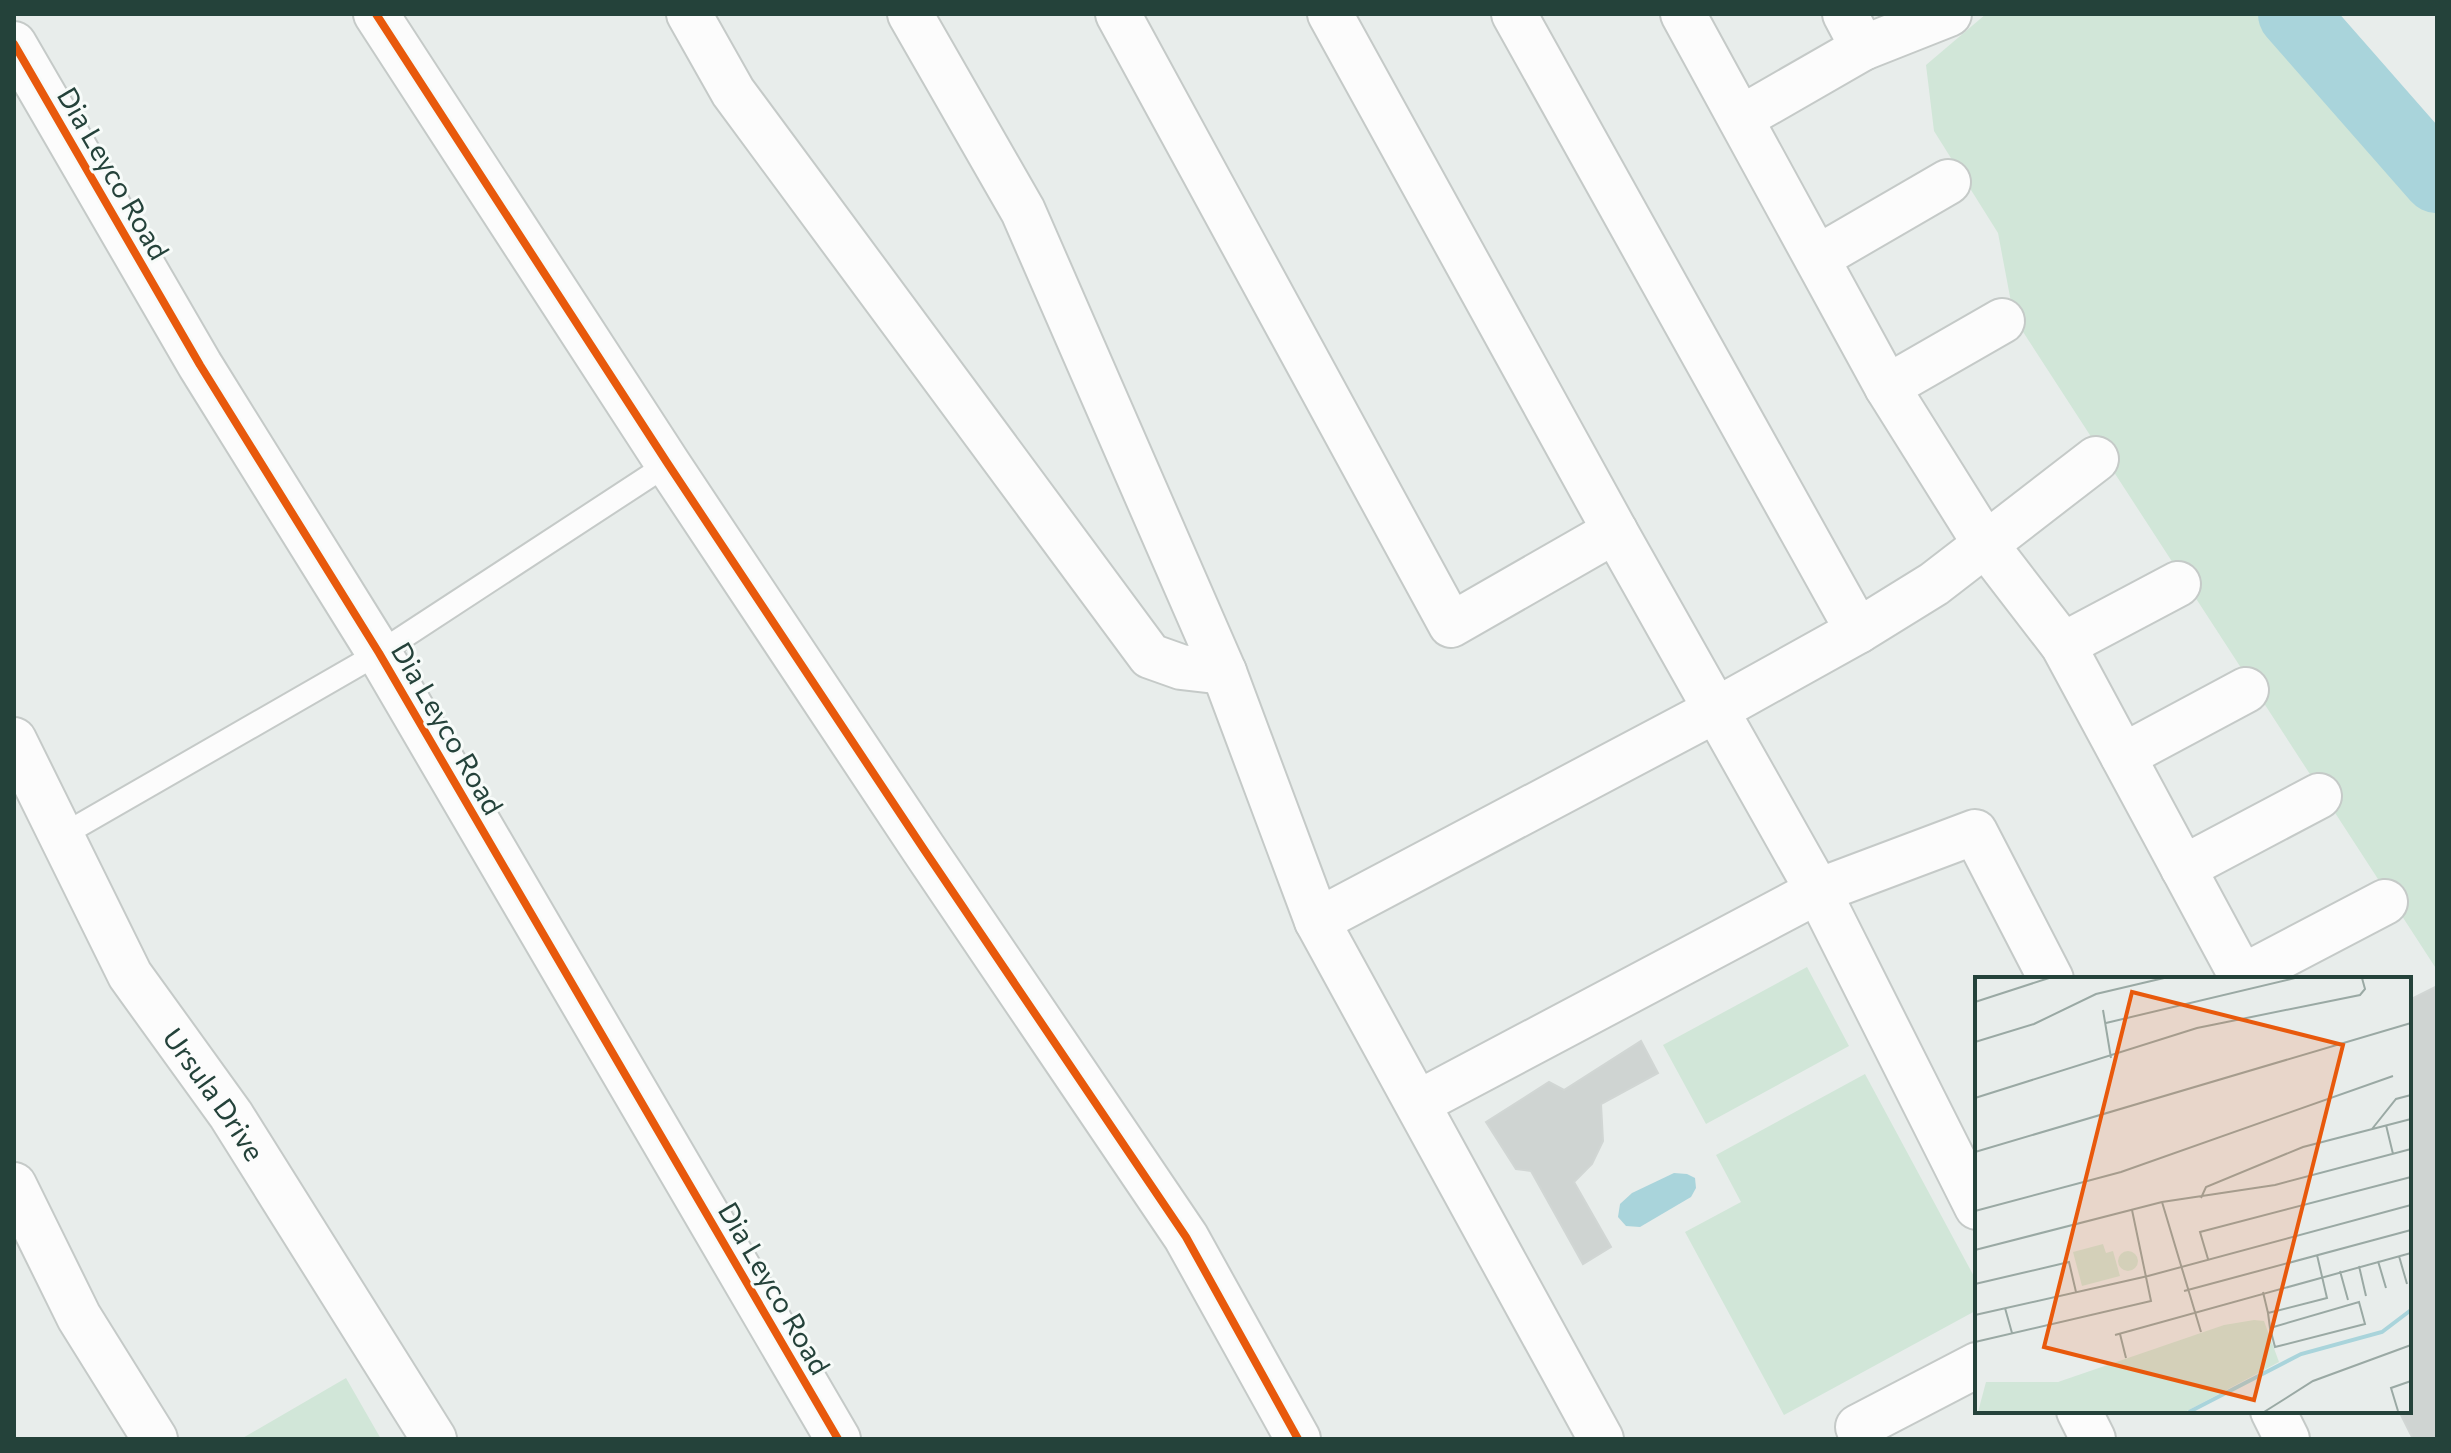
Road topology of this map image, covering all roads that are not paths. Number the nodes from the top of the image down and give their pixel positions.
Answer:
1 (376, 14) edge
2 (689, 14) edge
3 (910, 14) edge
4 (1118, 14) edge
5 (1330, 14) edge
6 (1514, 14) edge
7 (1683, 14) edge
8 (1949, 14) edge
9 (1854, 31) edge
10 (14, 44) edge
11 (1741, 118) junction
12 (1948, 182) dead end
13 (1817, 258) junction
14 (2002, 321) dead end
15 (1887, 387) junction
16 (2096, 459) dead end
17 (668, 464) junction
18 (1615, 531) junction
19 (1986, 545) junction
20 (2178, 584) dead end
21 (1858, 631) junction
22 (2063, 645) junction
23 (379, 653) junction
24 (1224, 672) junction
25 (2246, 690) dead end
26 (1716, 710) junction
27 (14, 740) edge
28 (2123, 756) junction
29 (2319, 796) dead end
30 (61, 836) junction
31 (2183, 868) junction
32 (1818, 891) junction
33 (2385, 902) dead end
34 (1317, 921) junction
35 (2050, 977) edge
36 (2241, 977) edge
37 (2244, 977) edge
38 (1418, 1103) junction
39 (14, 1185) edge
40 (1975, 1203) edge
41 (1975, 1366) edge
42 (2080, 1413) edge
43 (2274, 1413) edge
44 (155, 1439) edge
45 (434, 1439) edge
46 (838, 1439) edge
47 (1298, 1439) edge
48 (1601, 1439) edge
49 (1863, 1439) edge
50 (2093, 1439) edge
51 (2287, 1439) edge

1 - 17 street
2 - 24 street
3 - 24 street
4 - 18 street
5 - 18 street
6 - 21 street
7 - 11 street
8 - 9 street
9 - 11 street
10 - 23 street, Dia Leyco Road
11 - 13 street
12 - 13 street
13 - 15 street
14 - 15 street
15 - 19 street
16 - 19 street
17 - 23 lane
17 - 47 street
18 - 26 street
19 - 21 street
19 - 22 street
20 - 22 street
21 - 26 street
22 - 28 street
23 - 30 lane
23 - 46 street, Dia Leyco Road
24 - 34 street
25 - 28 street
26 - 32 street
26 - 34 street
27 - 30 street, Ursula Drive
28 - 31 street
29 - 31 street
30 - 45 street, Ursula Drive
31 - 36 street
32 - 35 street
32 - 38 street
32 - 40 street
33 - 37 street
34 - 38 street
38 - 48 street
39 - 44 street
41 - 49 street
42 - 50 street
43 - 51 street

